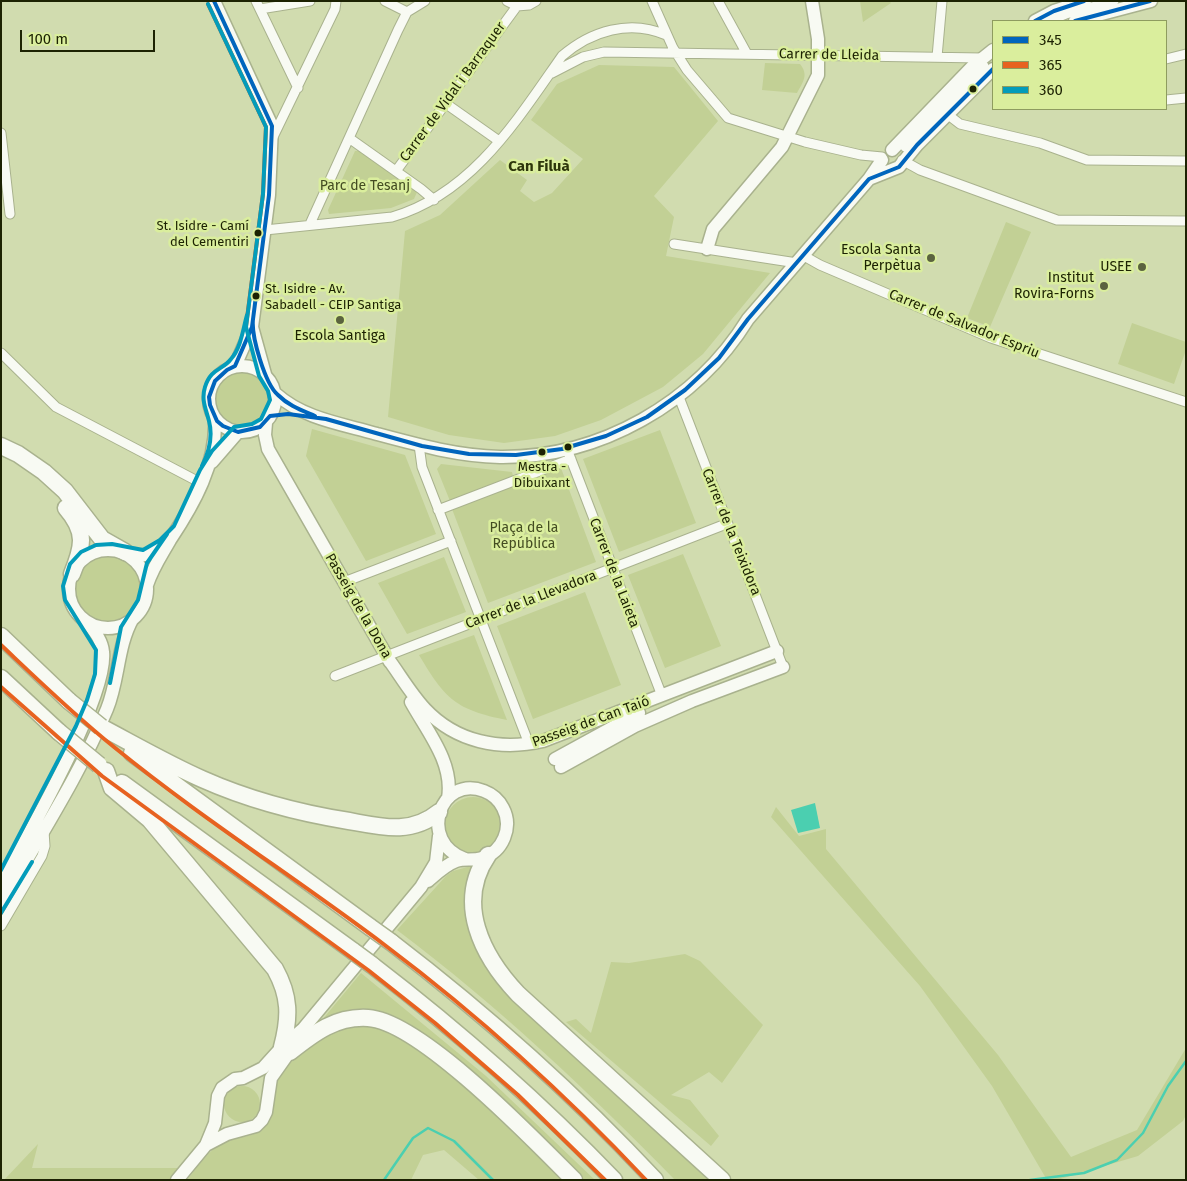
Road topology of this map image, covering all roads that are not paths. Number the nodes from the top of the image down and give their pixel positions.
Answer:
1 (214, 1) edge
2 (310, 1) edge
3 (336, 1) edge
4 (385, 1) edge
5 (425, 1) edge
6 (506, 1) edge
7 (536, 1) edge
8 (652, 1) edge
9 (718, 1) edge
10 (812, 1) edge
11 (942, 1) edge
12 (1085, 1) edge
13 (1114, 1) edge
14 (1151, 1) edge
15 (258, 5) edge
16 (517, 6) junction
17 (407, 12) junction
18 (1037, 20) edge
19 (1050, 20) edge
20 (1078, 20) edge
21 (666, 35) junction
22 (676, 53) junction
23 (992, 53) edge
24 (747, 54) junction
25 (1186, 54) edge
26 (820, 56) junction
27 (937, 57) junction
28 (1167, 59) edge
29 (988, 65) edge
30 (548, 76) junction
31 (298, 88) junction
32 (1186, 98) edge
33 (1167, 100) edge
34 (445, 102) junction
35 (947, 114) junction
36 (1, 133) edge
37 (788, 135) junction
38 (349, 138) junction
39 (272, 140) junction
40 (498, 141) junction
41 (895, 158) junction
42 (1186, 161) edge
43 (918, 168) junction
44 (396, 171) junction
45 (434, 200) junction
46 (10, 214) dead end
47 (1186, 222) edge
48 (310, 224) junction
49 (265, 230) junction
50 (674, 244) dead end
51 (707, 250) junction
52 (801, 259) junction
53 (252, 327) junction
54 (1, 353) edge
55 (235, 366) junction
56 (265, 374) junction
57 (276, 394) junction
58 (679, 396) junction
59 (1186, 402) edge
60 (306, 414) junction
61 (215, 419) junction
62 (268, 419) junction
63 (243, 432) junction
64 (420, 445) junction
65 (1, 446) edge
66 (268, 449) junction
67 (568, 454) junction
68 (1, 455) edge
69 (211, 464) junction
70 (201, 483) junction
71 (438, 510) junction
72 (726, 524) junction
73 (170, 541) junction
74 (451, 541) junction
75 (128, 554) junction
76 (612, 568) junction
77 (72, 574) junction
78 (344, 582) junction
79 (147, 585) junction
80 (133, 618) junction
81 (481, 619) junction
82 (87, 622) junction
83 (1, 636) edge
84 (771, 653) junction
85 (386, 656) junction
86 (783, 667) joint
87 (335, 676) dead end
88 (1, 678) edge
89 (662, 696) junction
90 (110, 734) junction
91 (530, 744) junction
92 (446, 764) junction
93 (102, 768) junction
94 (476, 789) junction
95 (448, 798) junction
96 (439, 812) junction
97 (44, 828) junction
98 (439, 836) junction
99 (488, 855) junction
100 (464, 859) junction
101 (1, 884) edge
102 (421, 887) junction
103 (1, 904) edge
104 (1, 926) edge
105 (286, 1050) junction
106 (243, 1078) junction
107 (267, 1096) junction
108 (216, 1105) junction
109 (247, 1129) junction
110 (206, 1145) junction
111 (653, 1177) edge
112 (177, 1180) edge
113 (574, 1180) edge
114 (614, 1180) edge
115 (722, 1180) edge

1 - 39 main road
2 - 15 street
3 - 31 street
4 - 17 street
5 - 17 street
6 - 16 street
7 - 16 street
8 - 21 street
9 - 24 street
10 - 26 main road
11 - 27 street
12 - 18 main road
13 - 19 street
14 - 20 main road
15 - 31 street
16 - 34 street, Carrer de Vidal i Barraquer
17 - 38 street
21 - 22 street
21 - 30 street
22 - 24 street, Carrer de Lleida
22 - 30 street, Carrer de Lleida
22 - 37 street
23 - 29 main road
24 - 26 street, Carrer de Lleida
25 - 28 street
26 - 27 street, Carrer de Lleida
26 - 37 main road
27 - 29 street, Carrer de Lleida
29 - 35 main road
29 - 41 main road
30 - 40 street
31 - 39 street
32 - 33 street
34 - 40 street
34 - 44 street, Carrer de Vidal i Barraquer
35 - 41 main road
35 - 42 street
36 - 46 street
37 - 41 street
37 - 51 main road
38 - 44 street
38 - 48 street
39 - 49 main road
40 - 45 street
41 - 43 street
41 - 43 street
41 - 52 main road
43 - 47 street
44 - 45 street
45 - 48 street
48 - 49 street
49 - 53 main road
50 - 51 street, Carrer de Salvador Espriu
51 - 52 street, Carrer de Salvador Espriu
52 - 58 main road
52 - 59 street, Carrer de Salvador Espriu
53 - 55 main road
53 - 56 main road
54 - 70 street
55 - 56 main road
55 - 61 main road
56 - 57 main road
57 - 60 main road
57 - 62 main road
58 - 67 main road
58 - 72 street, Carrer de la Teixidora
60 - 62 main road
60 - 64 main road
61 - 63 main road
61 - 69 main road
62 - 63 main road
62 - 66 main road, Passeig de la Dona
63 - 66 main road, Passeig de la Dona
63 - 69 main road
64 - 67 main road
64 - 71 street
65 - 75 highway
66 - 78 main road, Passeig de la Dona
67 - 71 street
67 - 76 street, Carrer de la Laieta
68 - 77 highway
69 - 70 main road
70 - 73 main road
71 - 74 street
72 - 76 street, Carrer de la Llevadora
72 - 84 street, Carrer de la Teixidora
73 - 75 main road
73 - 79 main road
74 - 78 street
74 - 81 street
75 - 77 main road
75 - 79 main road
76 - 81 street, Carrer de la Llevadora
76 - 89 street, Carrer de la Laieta
77 - 82 main road
78 - 85 main road, Passeig de la Dona
79 - 80 main road
80 - 82 main road
80 - 97 main road
81 - 85 street, Carrer de la Llevadora
81 - 91 street
82 - 101 main road
83 - 90 highway, bridge
84 - 86 street, Carrer de la Teixidora
84 - 86 main road, Passeig de Can Taió
84 - 89 main road, Passeig de Can Taió
85 - 87 street, Carrer de la Llevadora
85 - 91 main road, Passeig de Can Taió
85 - 92 main road, Passeig de la Dona
88 - 93 highway, bridge
89 - 91 main road, Passeig de Can Taió
90 - 96 highway
90 - 111 highway, bridge
92 - 94 main road, Passeig de la Dona
92 - 95 main road, Passeig de la Dona
93 - 105 highway
93 - 114 highway, bridge
94 - 95 main road
94 - 99 main road
95 - 96 main road
96 - 98 main road
97 - 103 main road
97 - 104 street
98 - 100 main road
98 - 102 main road
99 - 100 main road
99 - 115 highway
100 - 102 main road
102 - 105 main road
105 - 106 main road
105 - 107 main road
105 - 113 highway
106 - 107 main road
106 - 108 main road
107 - 109 main road
108 - 109 main road
108 - 110 main road
109 - 110 main road
110 - 112 main road

